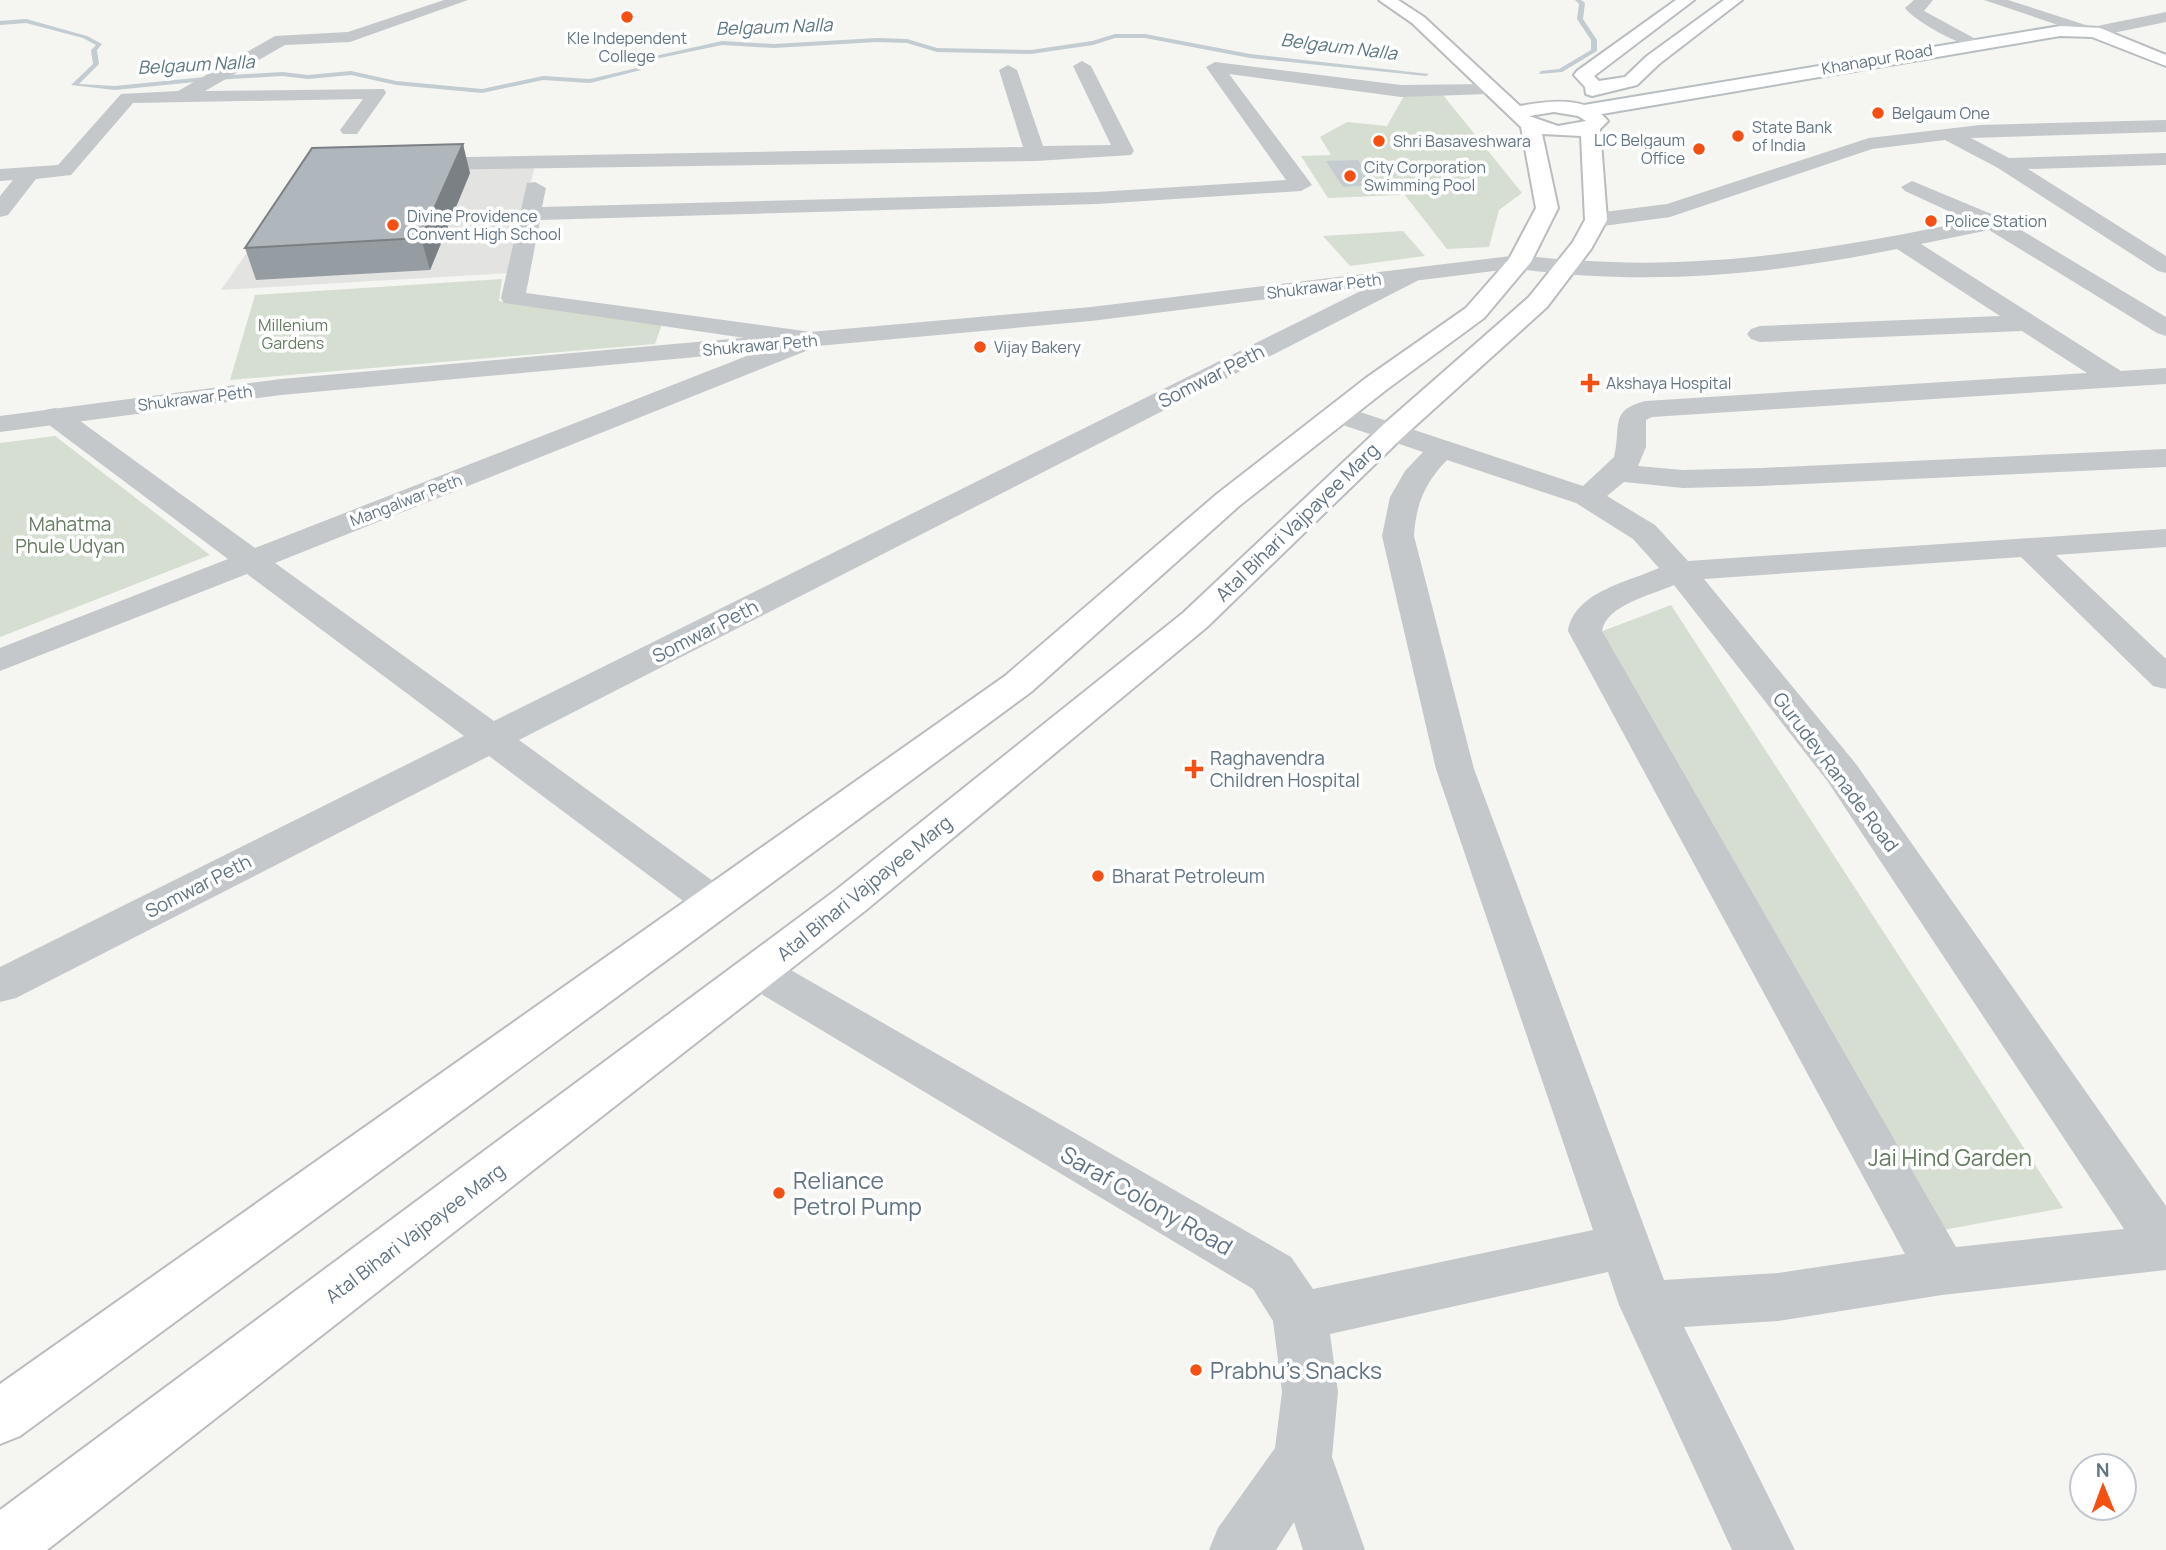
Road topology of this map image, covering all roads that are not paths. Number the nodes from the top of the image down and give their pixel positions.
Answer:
1 (460, 0) edge
2 (1387, 0) edge
3 (1686, 0) edge
4 (1734, 0) edge
5 (1925, 0) edge
6 (1992, 0) edge
7 (2166, 16) edge
8 (2084, 31) junction
9 (1975, 43) junction
10 (2166, 61) edge
11 (1082, 66) dead end
12 (1008, 69) dead end
13 (1595, 87) junction
14 (1488, 89) junction
15 (181, 97) junction
16 (1534, 110) junction
17 (1587, 116) junction
18 (135, 119) dead end
19 (108, 120) junction
20 (2166, 126) edge
21 (350, 130) dead end
22 (1949, 134) junction
23 (1079, 153) junction
24 (1036, 155) junction
25 (2166, 159) edge
26 (539, 162) junction
27 (2005, 164) junction
28 (400, 165) edge
29 (30, 173) junction
30 (0, 175) edge
31 (1912, 187) dead end
32 (1097, 198) junction
33 (0, 210) edge
34 (531, 214) junction
35 (1596, 220) junction
36 (1993, 223) junction
37 (2153, 232) dead end
38 (2115, 233) junction
39 (1902, 242) junction
40 (1519, 262) junction
41 (2166, 266) edge
42 (1562, 270) junction
43 (1409, 276) junction
44 (2026, 323) junction
45 (2166, 328) edge
46 (1760, 334) dead end
47 (812, 340) junction
48 (2166, 376) edge
49 (2115, 379) junction
50 (1338, 414) junction
51 (55, 416) junction
52 (0, 424) edge
53 (1394, 430) junction
54 (1443, 448) junction
55 (2166, 457) edge
56 (1618, 473) junction
57 (1587, 497) junction
58 (2166, 538) edge
59 (2029, 547) junction
60 (250, 561) junction
61 (1680, 571) junction
62 (0, 660) edge
63 (2166, 678) edge
64 (491, 738) junction
65 (713, 902) junction
66 (759, 972) junction
67 (0, 986) edge
68 (1625, 1247) junction
69 (2166, 1248) edge
70 (1942, 1272) junction
71 (1646, 1304) junction
72 (1300, 1316) junction
73 (0, 1417) edge
74 (1303, 1457) junction
75 (0, 1548) edge
76 (1240, 1550) edge
77 (1334, 1550) edge
78 (1764, 1550) edge

1 - 15 street
2 - 14 main road
3 - 13 main road
4 - 13 main road
5 - 9 street
6 - 8 street
7 - 8 street
8 - 9 main road, Khanapur Road
8 - 10 main road, Khanapur Road
8 - 17 main road
9 - 17 main road, Khanapur Road
11 - 23 street
12 - 24 street
13 - 17 main road
14 - 16 main road
14 - 32 street
15 - 19 street
15 - 21 street
16 - 17 main road
16 - 17 main road
16 - 40 main road
17 - 35 main road
18 - 19 street
19 - 29 street
20 - 22 street
22 - 27 street
22 - 35 street
23 - 24 street
23 - 32 street
24 - 26 street
25 - 27 street
26 - 28 street
26 - 34 street
27 - 38 street
29 - 30 street
29 - 33 street
31 - 36 street
32 - 34 street
34 - 47 street
35 - 42 main road, Atal Bihari Vajpayee Marg
36 - 39 street, Shukrawar Peth
36 - 45 street
37 - 38 street
38 - 41 street
39 - 42 street, Shukrawar Peth
39 - 44 street
40 - 42 street, Shukrawar Peth
40 - 43 street, Shukrawar Peth
40 - 50 main road
42 - 53 main road, Atal Bihari Vajpayee Marg
43 - 47 street, Shukrawar Peth
43 - 64 street, Somwar Peth
44 - 46 street
44 - 49 street
47 - 51 street, Shukrawar Peth
47 - 60 street, Mangalwar Peth
48 - 49 street
49 - 56 street
50 - 53 street, Gurudev Ranade Road
50 - 65 main road
51 - 52 street, Shukrawar Peth
51 - 60 street
53 - 54 street, Gurudev Ranade Road
53 - 66 main road, Atal Bihari Vajpayee Marg
54 - 57 street, Gurudev Ranade Road
54 - 68 street
55 - 56 street
56 - 57 street
57 - 61 street, Gurudev Ranade Road
58 - 59 street
59 - 61 street
59 - 63 street
60 - 62 street, Mangalwar Peth
60 - 64 street
61 - 69 street, Gurudev Ranade Road
61 - 70 street
64 - 65 street
64 - 67 street, Somwar Peth
65 - 73 main road
66 - 72 street, Saraf Colony Road
66 - 75 main road, Atal Bihari Vajpayee Marg
68 - 71 street
68 - 72 street
69 - 70 street
70 - 71 street
71 - 78 street
72 - 74 street, Saraf Colony Road
74 - 76 street, Saraf Colony Road
74 - 77 street

